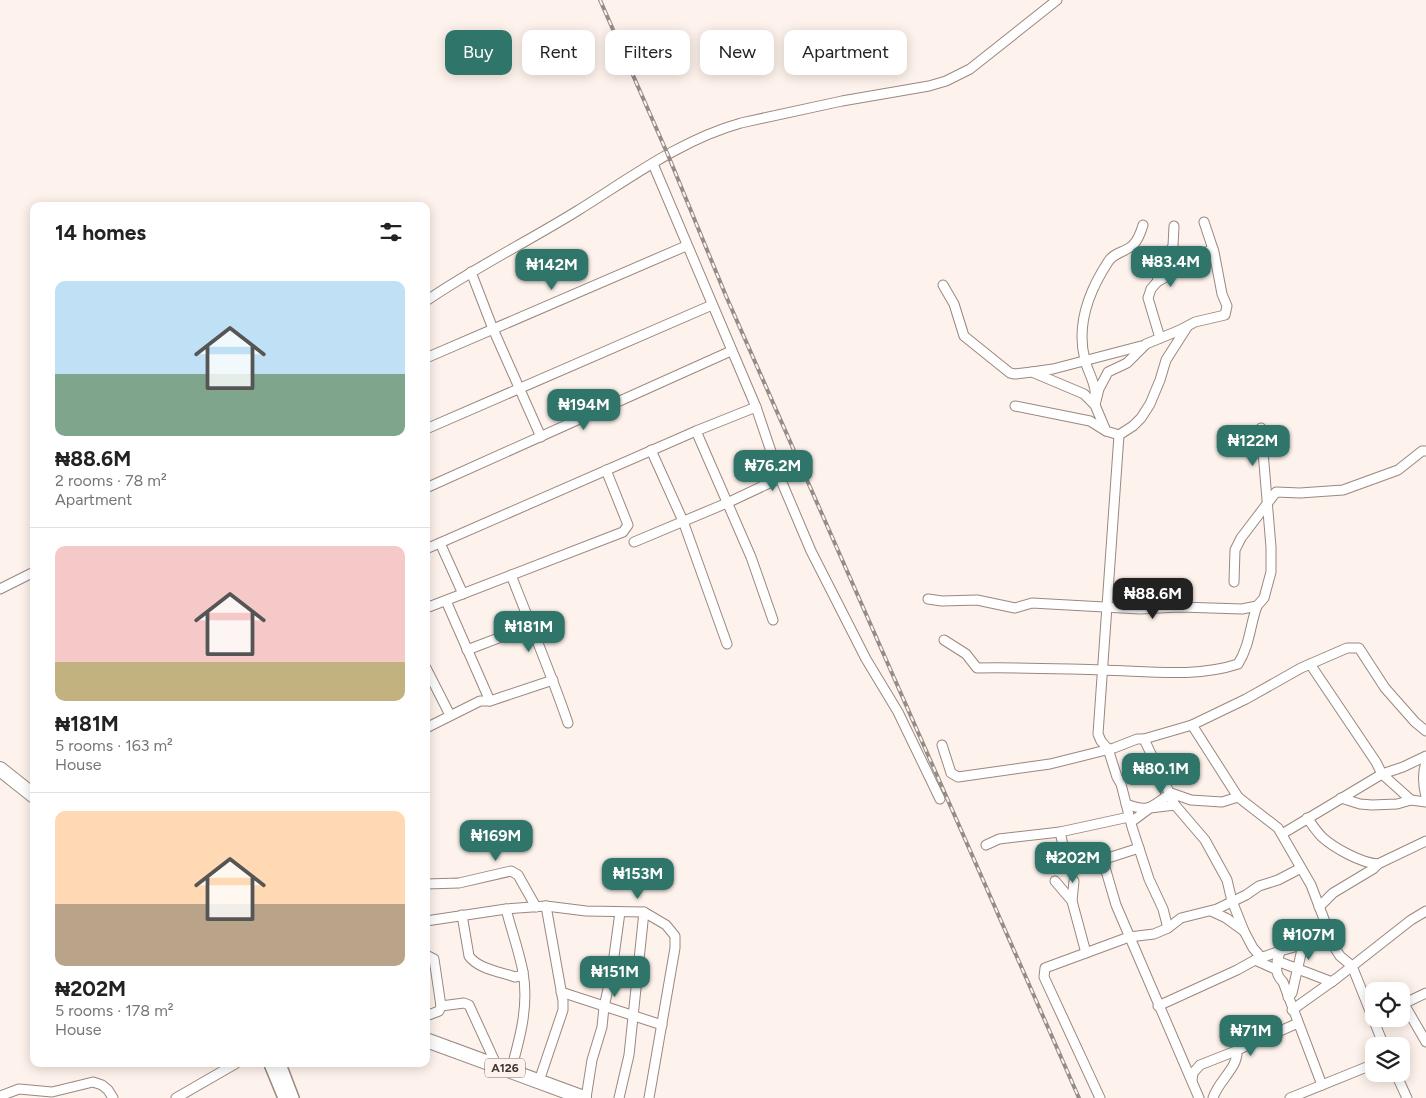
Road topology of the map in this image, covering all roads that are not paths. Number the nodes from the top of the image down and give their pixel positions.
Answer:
1 (1057, 0) edge
2 (653, 164) junction
3 (1204, 222) dead end
4 (1143, 225) dead end
5 (1174, 226) dead end
6 (686, 246) junction
7 (1213, 249) junction
8 (471, 272) junction
9 (1157, 282) junction
10 (942, 285) dead end
11 (430, 298) edge
12 (712, 305) junction
13 (1187, 326) junction
14 (493, 329) junction
15 (1160, 338) junction
16 (1146, 344) junction
17 (731, 351) junction
18 (430, 356) edge
19 (1085, 361) junction
20 (1032, 372) junction
21 (519, 389) junction
22 (1095, 405) junction
23 (1015, 406) dead end
24 (756, 407) junction
25 (430, 427) edge
26 (1261, 428) dead end
27 (696, 431) junction
28 (1106, 431) junction
29 (1119, 435) junction
30 (541, 437) junction
31 (651, 450) junction
32 (1426, 451) edge
33 (606, 470) junction
34 (780, 478) junction
35 (430, 486) edge
36 (727, 503) junction
37 (1266, 504) junction
38 (683, 520) junction
39 (634, 542) dead end
40 (440, 543) junction
41 (430, 547) edge
42 (30, 574) edge
43 (511, 575) junction
44 (1234, 582) dead end
45 (0, 589) edge
46 (463, 594) junction
47 (928, 599) dead end
48 (446, 601) junction
49 (1257, 606) junction
50 (430, 607) edge
51 (1107, 608) junction
52 (773, 620) dead end
53 (530, 626) junction
54 (944, 640) dead end
55 (727, 644) dead end
56 (468, 650) junction
57 (1310, 664) junction
58 (1102, 670) junction
59 (430, 676) edge
60 (553, 680) junction
61 (490, 701) junction
62 (450, 715) junction
63 (568, 722) dead end
64 (1192, 725) junction
65 (430, 726) edge
66 (1426, 731) edge
67 (1144, 739) junction
68 (942, 745) dead end
69 (1108, 749) junction
70 (1426, 756) edge
71 (1426, 762) edge
72 (0, 769) edge
73 (1382, 774) junction
74 (30, 793) edge
75 (1170, 793) junction
76 (1238, 797) junction
77 (1426, 797) edge
78 (1341, 798) junction
79 (940, 799) dead end
80 (1411, 800) junction
81 (1426, 802) edge
82 (1126, 804) junction
83 (1175, 805) junction
84 (1150, 808) junction
85 (1307, 818) junction
86 (1130, 819) junction
87 (1060, 832) junction
88 (1282, 834) junction
89 (1426, 842) edge
90 (986, 845) dead end
91 (1139, 848) junction
92 (1104, 864) junction
93 (1378, 864) junction
94 (1301, 868) junction
95 (1055, 881) dead end
96 (1074, 881) dead end
97 (430, 884) edge
98 (1232, 900) junction
99 (1072, 901) junction
100 (541, 906) junction
101 (1319, 907) junction
102 (506, 909) junction
103 (1211, 911) junction
104 (1426, 911) edge
105 (620, 912) junction
106 (644, 912) junction
107 (462, 915) junction
108 (430, 920) edge
109 (1168, 928) junction
110 (1244, 931) junction
111 (1129, 937) junction
112 (1330, 937) junction
113 (1303, 945) junction
114 (1280, 951) junction
115 (1086, 953) junction
116 (430, 957) edge
117 (1259, 959) junction
118 (1276, 965) junction
119 (1352, 966) junction
120 (1297, 968) junction
121 (523, 972) junction
122 (1332, 982) junction
123 (561, 992) junction
124 (1426, 993) edge
125 (1288, 997) junction
126 (1365, 998) edge
127 (1410, 1000) edge
128 (441, 1006) junction
129 (1158, 1006) junction
130 (604, 1007) junction
131 (1292, 1010) junction
132 (430, 1014) edge
133 (633, 1016) junction
134 (1410, 1017) edge
135 (1298, 1023) junction
136 (662, 1025) junction
137 (430, 1041) edge
138 (1426, 1042) edge
139 (430, 1050) edge
140 (1239, 1052) junction
141 (496, 1064) junction
142 (230, 1067) edge
143 (271, 1067) edge
144 (281, 1067) edge
145 (1365, 1068) edge
146 (511, 1070) junction
147 (1192, 1080) junction
148 (539, 1081) junction
149 (1400, 1082) edge
150 (1322, 1085) junction
151 (30, 1094) edge
152 (0, 1096) edge
153 (113, 1098) edge
154 (176, 1098) edge
155 (284, 1098) edge
156 (293, 1098) edge
157 (558, 1098) edge
158 (585, 1098) edge
159 (619, 1098) edge
160 (649, 1098) edge
161 (1100, 1098) edge
162 (1199, 1098) edge
163 (1214, 1098) edge
164 (1290, 1098) edge
165 (1407, 1098) edge

1 - 2 street
2 - 6 street
2 - 8 street
3 - 7 street
4 - 19 street
5 - 9 street
6 - 12 street
6 - 14 street
7 - 9 street
7 - 13 street
8 - 11 street
8 - 14 street
9 - 15 street
10 - 20 street
12 - 17 street
12 - 21 street
13 - 15 street
13 - 29 street
14 - 18 street
14 - 21 street
15 - 16 street
16 - 19 street
16 - 22 street
17 - 24 street
17 - 30 street
19 - 20 street
19 - 22 street
20 - 22 street
21 - 25 street
21 - 30 street
22 - 28 street
23 - 28 street
24 - 27 street
24 - 34 street
26 - 37 street
27 - 31 street
27 - 36 street
28 - 29 street
29 - 51 street
30 - 35 street
31 - 33 street
31 - 38 street
32 - 37 street
33 - 40 street
33 - 43 street
34 - 36 street
34 - 79 street
36 - 38 street
36 - 52 street
37 - 44 street
37 - 49 street
38 - 39 street
38 - 55 street
40 - 41 street
40 - 46 street
42 - 45 street
43 - 46 street
43 - 53 street
46 - 48 street
47 - 51 street
48 - 50 street
48 - 56 street
49 - 51 street
49 - 58 street
51 - 58 street
53 - 56 street
53 - 60 street
54 - 58 street
56 - 61 street
57 - 64 street
57 - 66 street
57 - 73 street
58 - 69 street
59 - 62 street
60 - 61 street
60 - 63 street
61 - 62 street
62 - 65 street
64 - 67 street
64 - 76 street
67 - 69 street
67 - 75 street
68 - 69 street
69 - 82 street
70 - 73 street
71 - 77 street
72 - 74 highway
73 - 78 street
73 - 80 street
75 - 76 street
75 - 83 street
75 - 84 street
76 - 88 street
78 - 80 street
78 - 85 street
80 - 81 street
82 - 84 street
82 - 86 street
83 - 84 street
83 - 98 street
84 - 86 street
85 - 88 street
85 - 93 street
86 - 87 street
86 - 91 street
87 - 90 street
87 - 92 street
88 - 94 street
89 - 93 street
91 - 92 street
91 - 109 street
92 - 111 street
93 - 101 street
94 - 98 street
94 - 101 street
95 - 99 street
96 - 99 street
97 - 100 street
98 - 103 street
98 - 110 street
99 - 115 street
100 - 102 street
100 - 105 street
100 - 123 street
101 - 112 street
102 - 107 street
102 - 121 street
103 - 109 street
103 - 110 street
104 - 119 street
105 - 106 street
105 - 130 street
106 - 133 street
106 - 136 street
107 - 108 street
107 - 121 street
109 - 111 street
110 - 117 street
111 - 115 street
111 - 129 street
112 - 113 street
112 - 119 street
113 - 114 street
113 - 120 street
114 - 117 street
114 - 118 street
115 - 161 street
116 - 128 street
117 - 118 street
117 - 129 street
118 - 120 street
118 - 125 street
119 - 122 street
119 - 126 street
120 - 122 street
120 - 125 street
121 - 146 street
122 - 131 street
123 - 130 street
123 - 148 street
124 - 127 street
125 - 131 street
128 - 132 street
128 - 141 street
129 - 147 street
130 - 133 street
130 - 158 street
131 - 135 street
133 - 136 street
133 - 159 street
134 - 138 street
135 - 140 street
135 - 150 street
136 - 160 street
137 - 141 highway, A126
139 - 157 highway, A126
140 - 147 street
140 - 163 street
141 - 146 highway, A126
142 - 154 street
143 - 155 main road
144 - 156 main road
145 - 150 street
146 - 148 highway, A126
147 - 162 street
148 - 158 highway, A126
149 - 165 street
150 - 164 street
151 - 152 street
151 - 153 street

